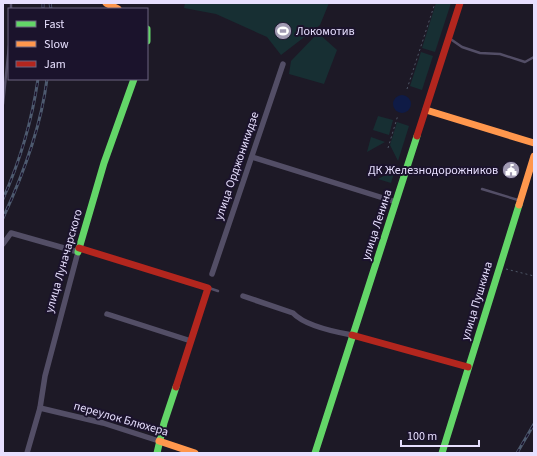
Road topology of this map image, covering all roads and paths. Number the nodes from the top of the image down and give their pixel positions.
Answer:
1 (106, 3) edge
2 (435, 3) edge
3 (460, 3) edge
4 (116, 8) edge
5 (449, 37) junction
6 (8, 56) edge
7 (534, 57) edge
8 (283, 64) dead end
9 (134, 80) edge
10 (407, 89) dead end
11 (3, 104) edge
12 (426, 110) junction
13 (398, 115) dead end
14 (534, 143) edge
15 (388, 148) dead end
16 (534, 156) edge
17 (252, 157) junction
18 (482, 189) dead end
19 (520, 200) junction
20 (396, 202) junction
21 (3, 244) edge
22 (78, 250) junction
23 (499, 267) junction
24 (212, 274) dead end
25 (534, 276) edge
26 (208, 288) junction
27 (218, 292) dead end
28 (243, 296) dead end
29 (107, 314) dead end
30 (352, 335) junction
31 (191, 341) junction
32 (468, 367) junction
33 (40, 408) junction
34 (159, 441) junction
35 (27, 453) edge
36 (157, 453) edge
37 (195, 453) edge
38 (315, 453) edge
39 (442, 453) edge

1 - 4 street
2 - 10 path
3 - 5 street, улица Ленина
5 - 7 lane
5 - 12 street, улица Ленина
6 - 11 lane
8 - 17 street, улица Орджоникидзе
9 - 22 street, улица Луначарского
12 - 14 street
12 - 20 street, улица Ленина
13 - 15 path
16 - 19 street, улица Пушкина
17 - 20 street
17 - 24 street, улица Орджоникидзе
18 - 19 lane
19 - 23 street, улица Пушкина
20 - 30 street, улица Ленина
21 - 22 street
22 - 26 street
22 - 33 street, улица Луначарского
23 - 25 path
23 - 32 street, улица Пушкина
26 - 27 lane
26 - 31 street
28 - 30 street
29 - 31 street
30 - 32 street
30 - 38 street, улица Ленина
31 - 34 street
32 - 39 street, улица Пушкина
33 - 34 street, переулок Блюхера
33 - 35 street, улица Луначарского
34 - 36 street
34 - 37 street, переулок Блюхера

